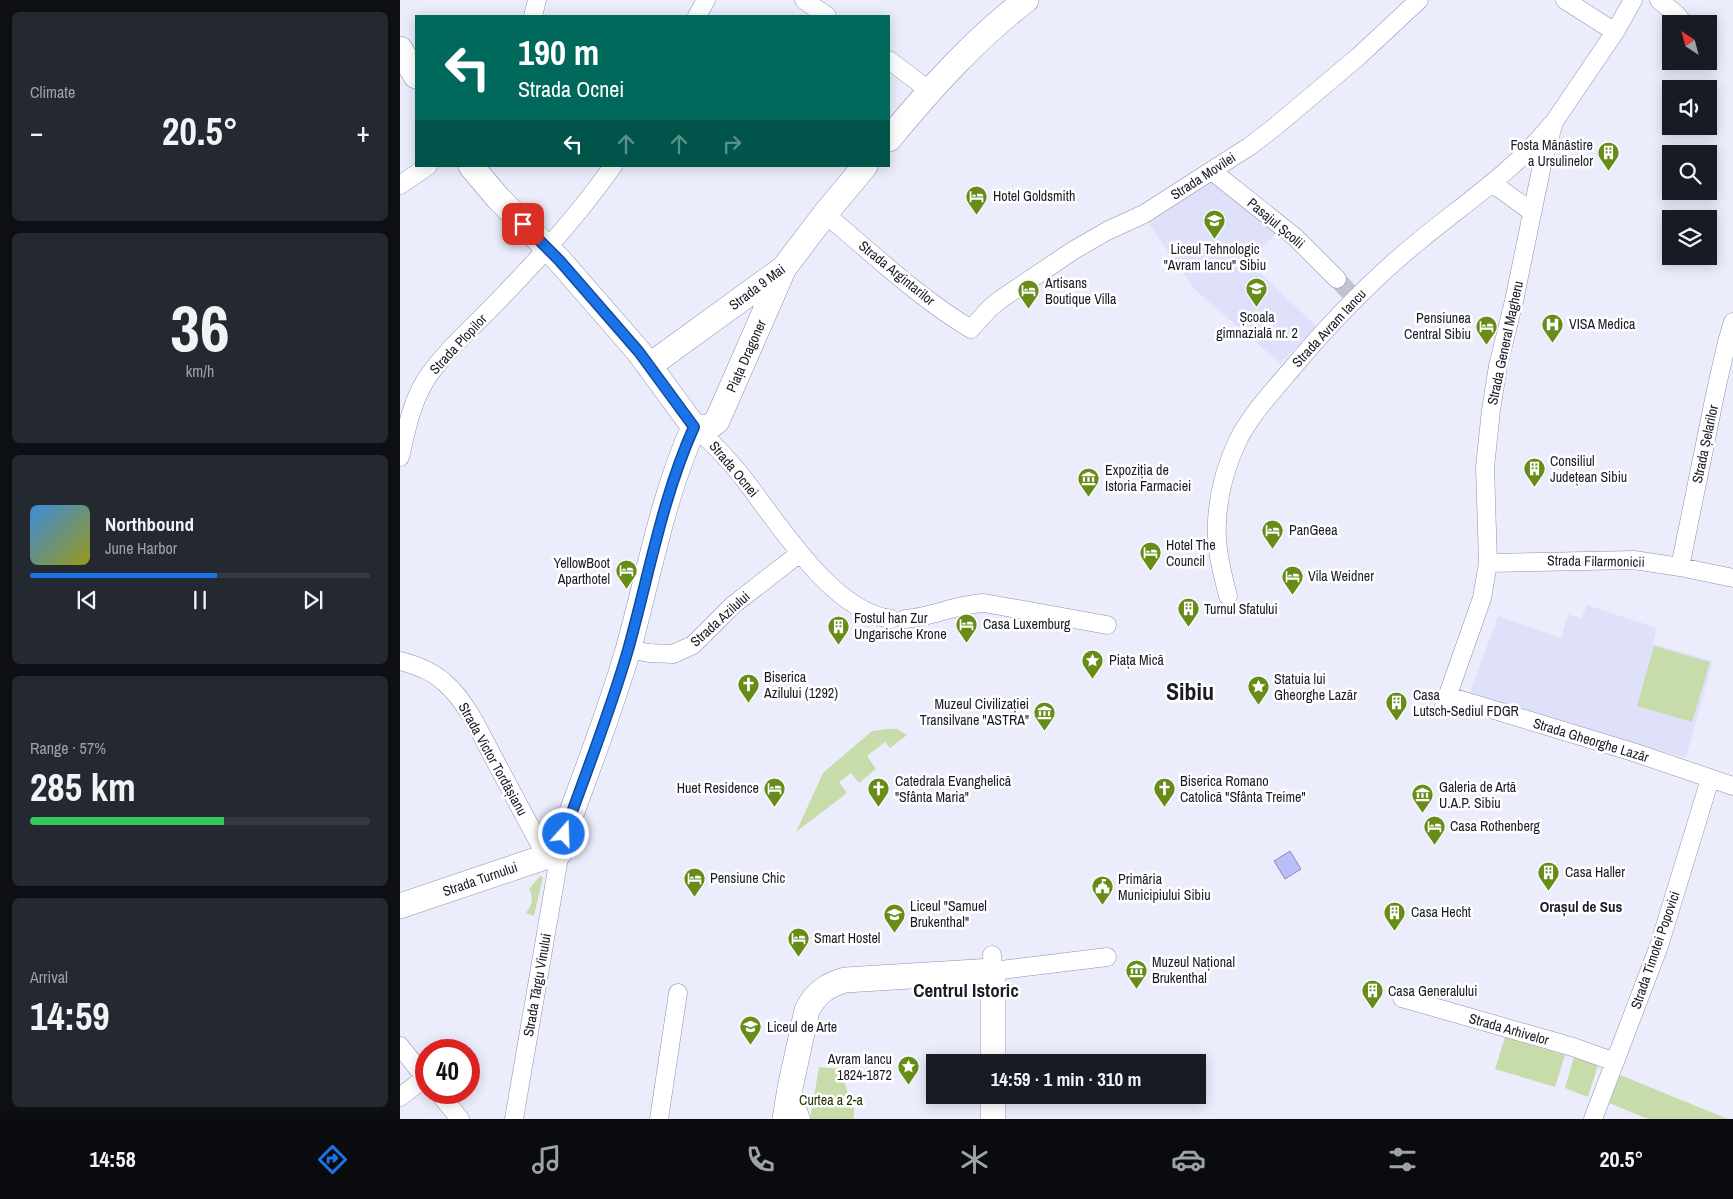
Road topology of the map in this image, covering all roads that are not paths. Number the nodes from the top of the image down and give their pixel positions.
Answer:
1 (537, 0) edge
2 (706, 0) edge
3 (804, 0) edge
4 (1026, 0) edge
5 (1419, 0) edge
6 (1565, 0) edge
7 (1633, 0) edge
8 (1659, 0) edge
9 (533, 15) edge
10 (698, 15) edge
11 (826, 15) edge
12 (1677, 15) edge
13 (1614, 32) junction
14 (400, 49) edge
15 (890, 61) edge
16 (415, 74) edge
17 (930, 91) junction
18 (1554, 122) junction
19 (890, 137) edge
20 (427, 167) edge
21 (472, 167) edge
22 (612, 167) edge
23 (864, 167) edge
24 (1212, 171) junction
25 (1492, 182) junction
26 (400, 185) edge
27 (1532, 212) junction
28 (825, 214) junction
29 (548, 250) junction
30 (784, 268) junction
31 (1337, 279) tunnel mouth
32 (1733, 322) edge
33 (971, 329) joint
34 (649, 366) junction
35 (694, 427) junction
36 (400, 457) edge
37 (800, 553) junction
38 (1488, 563) junction
39 (1680, 567) junction
40 (1733, 578) edge
41 (1228, 596) dead end
42 (1107, 625) dead end
43 (628, 649) junction
44 (400, 661) edge
45 (1446, 701) joint
46 (1710, 779) junction
47 (1733, 786) edge
48 (553, 854) junction
49 (400, 906) edge
50 (1107, 957) dead end
51 (993, 963) junction
52 (678, 993) dead end
53 (1402, 998) dead end
54 (400, 1046) edge
55 (993, 1054) edge
56 (1615, 1062) junction
57 (415, 1064) edge
58 (415, 1086) edge
59 (790, 1088) junction
60 (400, 1098) edge
61 (448, 1104) edge
62 (993, 1104) edge
63 (460, 1119) edge
64 (514, 1119) edge
65 (659, 1119) edge
66 (785, 1119) edge
67 (801, 1119) edge
68 (993, 1119) edge
69 (1593, 1119) edge

1 - 9 street
2 - 10 street
3 - 11 street
4 - 17 street
5 - 24 street, Strada Movilei
6 - 13 street
7 - 13 street, Strada General Magheru
8 - 12 street
13 - 18 street, Strada General Magheru
14 - 16 street
15 - 17 street
17 - 19 street
18 - 25 street, Strada Avram Iancu
18 - 27 street, Strada General Magheru
20 - 26 street
21 - 29 street, Strada Ocnei
22 - 29 street, Strada Plopilor
23 - 28 street, Strada 9 Mai
24 - 31 street, Pasajul Școlii
24 - 33 street, Strada Movilei
25 - 27 street
25 - 41 street, Strada Avram Iancu
27 - 38 street, Strada General Magheru
28 - 30 street, Strada 9 Mai
28 - 33 street, Strada Argintarilor
29 - 34 street, Strada Ocnei
29 - 36 street, Strada Plopilor
30 - 34 street, Strada 9 Mai
30 - 35 street, Piața Dragoner
32 - 39 street, Strada Șelarilor
34 - 35 street, Strada Ocnei
35 - 37 street, Strada Ocnei
35 - 43 street
37 - 42 street, Strada Ocnei
37 - 43 street, Strada Azilului
38 - 39 street, Strada Filarmonicii
38 - 45 street, Strada General Magheru
39 - 40 street, Strada Filarmonicii
43 - 48 street
44 - 48 street, Strada Victor Tordășianu
45 - 46 street, Strada Gheorghe Lazăr
46 - 47 street, Strada Gheorghe Lazăr
46 - 56 street, Strada Timotei Popovici
48 - 49 street, Strada Turnului
48 - 64 street, Strada Târgu Vinului
50 - 51 street
51 - 55 street
51 - 59 street
52 - 65 street
53 - 56 street, Strada Arhivelor
54 - 57 street
56 - 69 street, Strada Timotei Popovici
58 - 60 street
59 - 66 street
59 - 67 street
61 - 63 street
62 - 68 street

